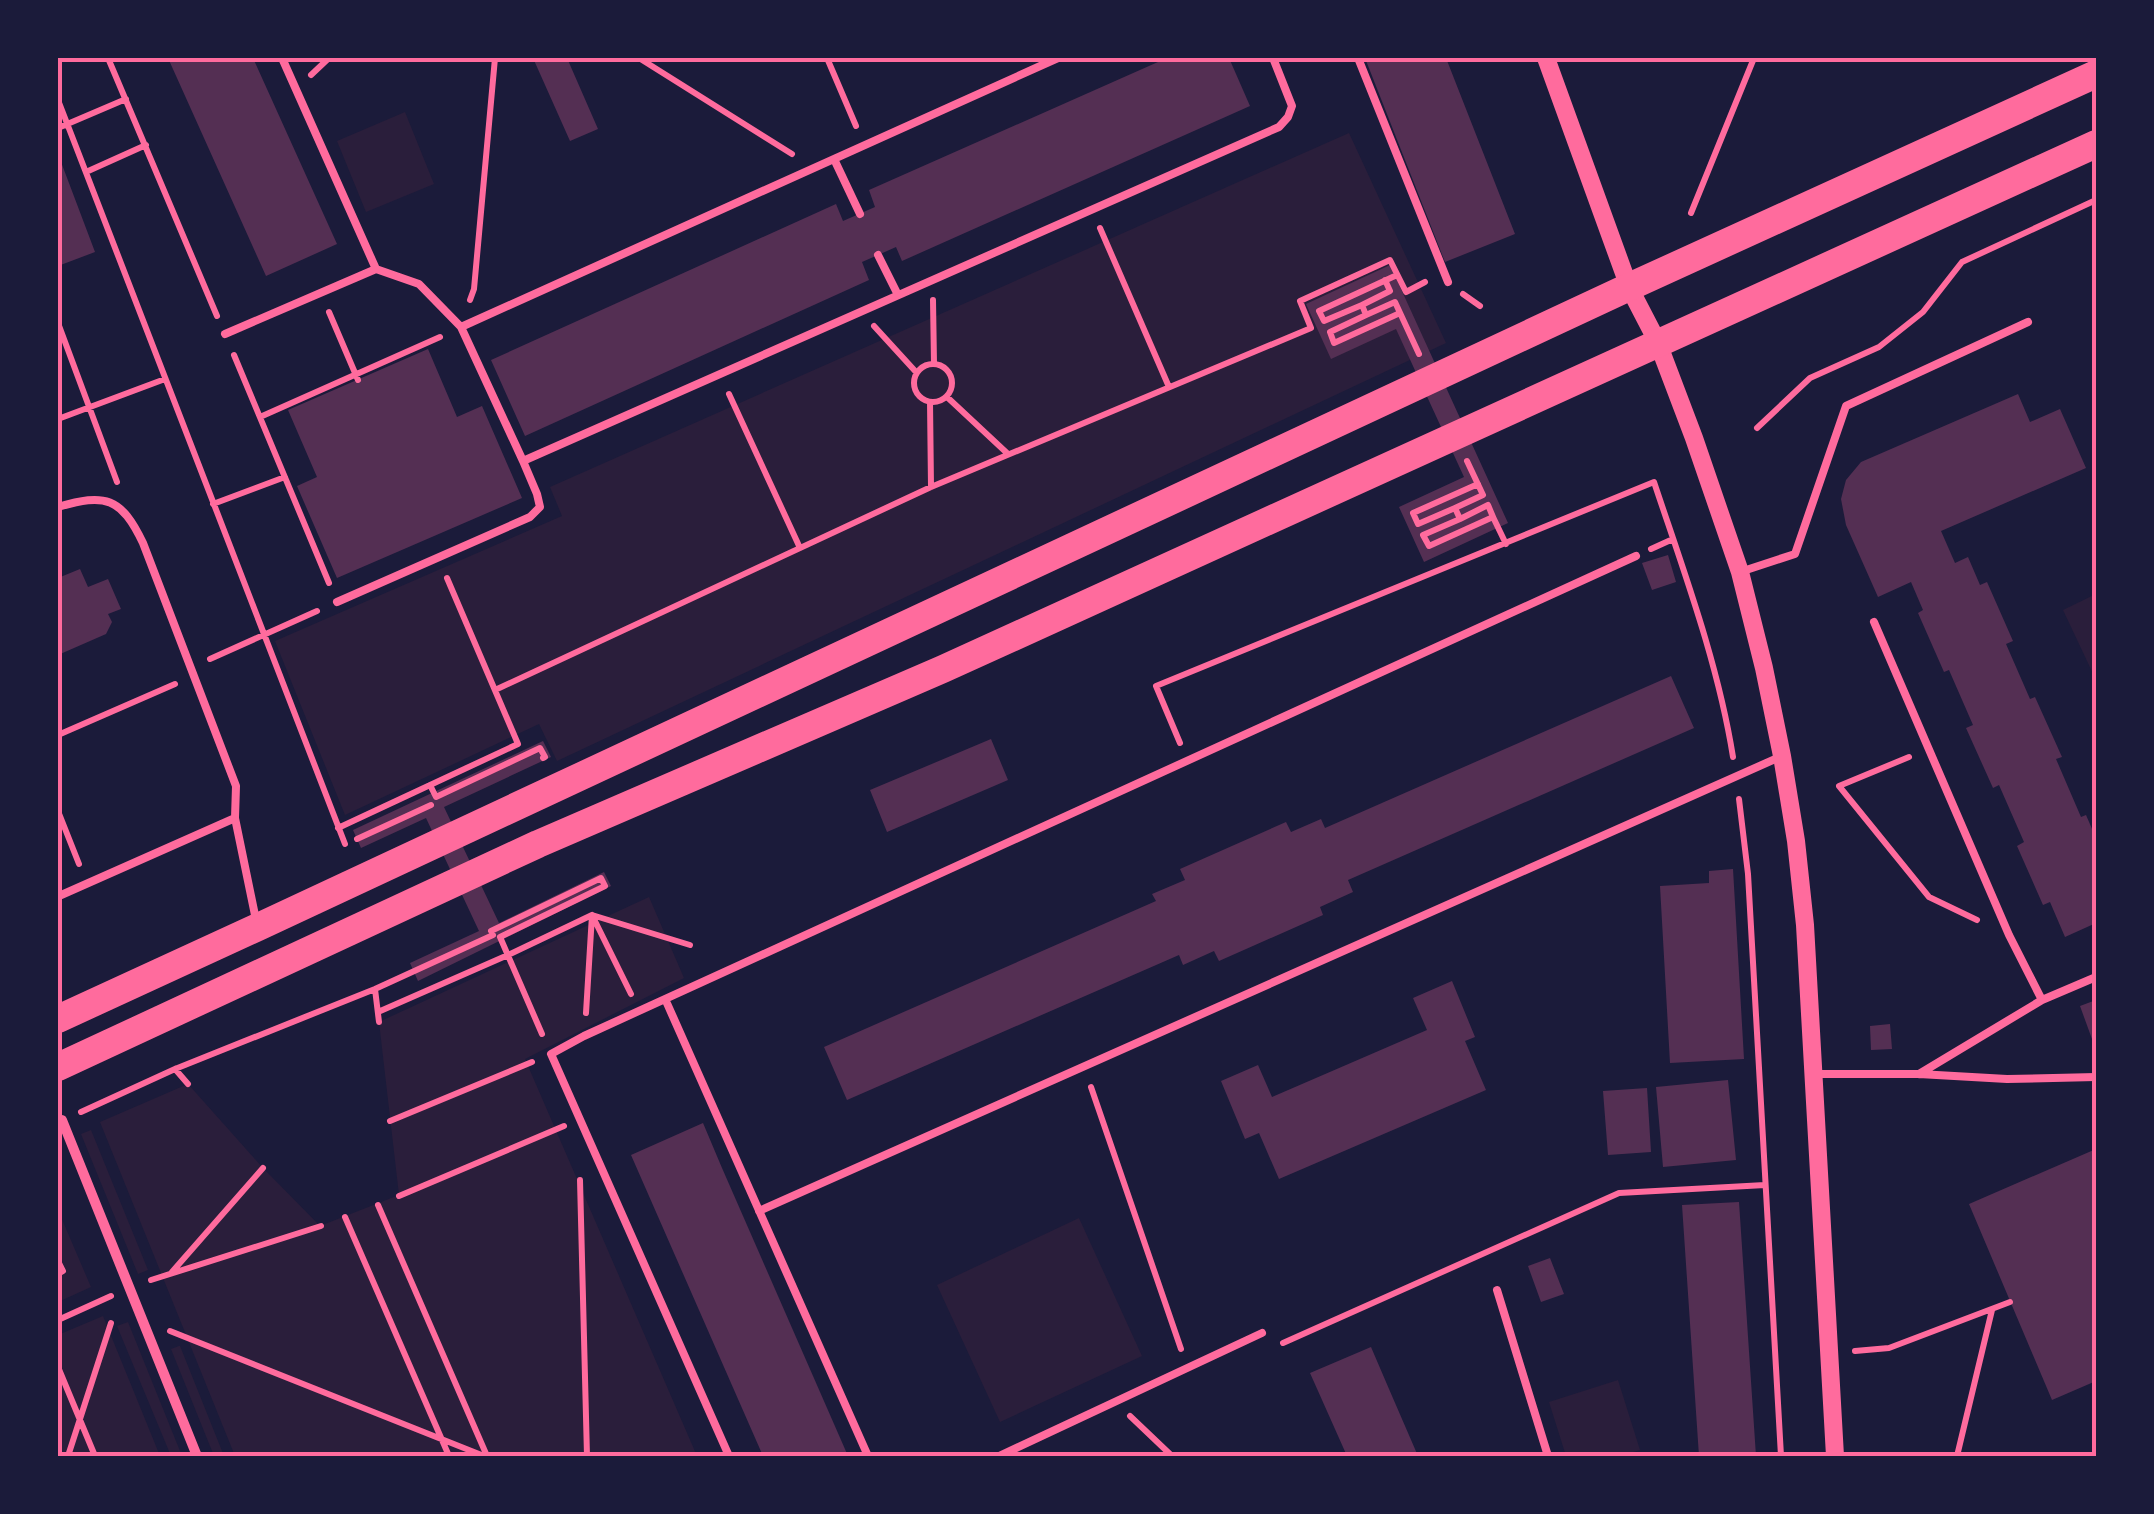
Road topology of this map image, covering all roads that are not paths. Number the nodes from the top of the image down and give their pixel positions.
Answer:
1 (282, 58) edge
2 (1058, 58) edge
3 (1273, 58) edge
4 (1358, 58) edge
5 (1546, 58) edge
6 (2096, 74) edge
7 (2096, 144) edge
8 (834, 159) junction
9 (860, 214) dead end
10 (878, 255) dead end
11 (376, 270) junction
12 (1448, 282) dead end
13 (1629, 287) junction
14 (898, 295) junction
15 (2028, 322) dead end
16 (462, 327) junction
17 (225, 334) road end
18 (1658, 343) junction
19 (523, 460) junction
20 (58, 507) edge
21 (1636, 556) dead end
22 (1740, 572) junction
23 (338, 602) road end
24 (1874, 622) dead end
25 (1782, 756) junction
26 (234, 818) junction
27 (60, 896) edge
28 (258, 927) junction
29 (2096, 977) edge
30 (2042, 1000) junction
31 (666, 1001) junction
32 (58, 1018) edge
33 (58, 1067) edge
34 (1813, 1074) junction
35 (1919, 1074) junction
36 (2096, 1077) edge
37 (60, 1121) edge
38 (759, 1211) junction
39 (1497, 1290) dead end
40 (1262, 1333) dead end
41 (198, 1456) edge
42 (729, 1456) edge
43 (868, 1456) edge
44 (999, 1456) edge
45 (1548, 1456) edge
46 (1836, 1456) edge

1 - 11 lane
2 - 8 lane
3 - 14 lane
4 - 12 lane
5 - 13 street
6 - 13 highway
7 - 18 highway
8 - 9 lane
8 - 16 lane
10 - 14 lane
11 - 16 lane
11 - 17 lane
13 - 18 street
13 - 28 highway
14 - 19 lane
15 - 22 lane
16 - 19 lane
18 - 22 street
18 - 33 highway
19 - 23 lane
20 - 26 lane
21 - 31 lane
22 - 25 street
24 - 30 lane
25 - 34 street
25 - 38 lane
26 - 27 lane
26 - 28 lane
28 - 32 highway
29 - 30 lane
30 - 35 lane
31 - 38 lane
31 - 42 lane
34 - 35 lane
34 - 46 street
35 - 36 lane
37 - 41 street
38 - 43 lane
39 - 45 lane
40 - 44 lane

